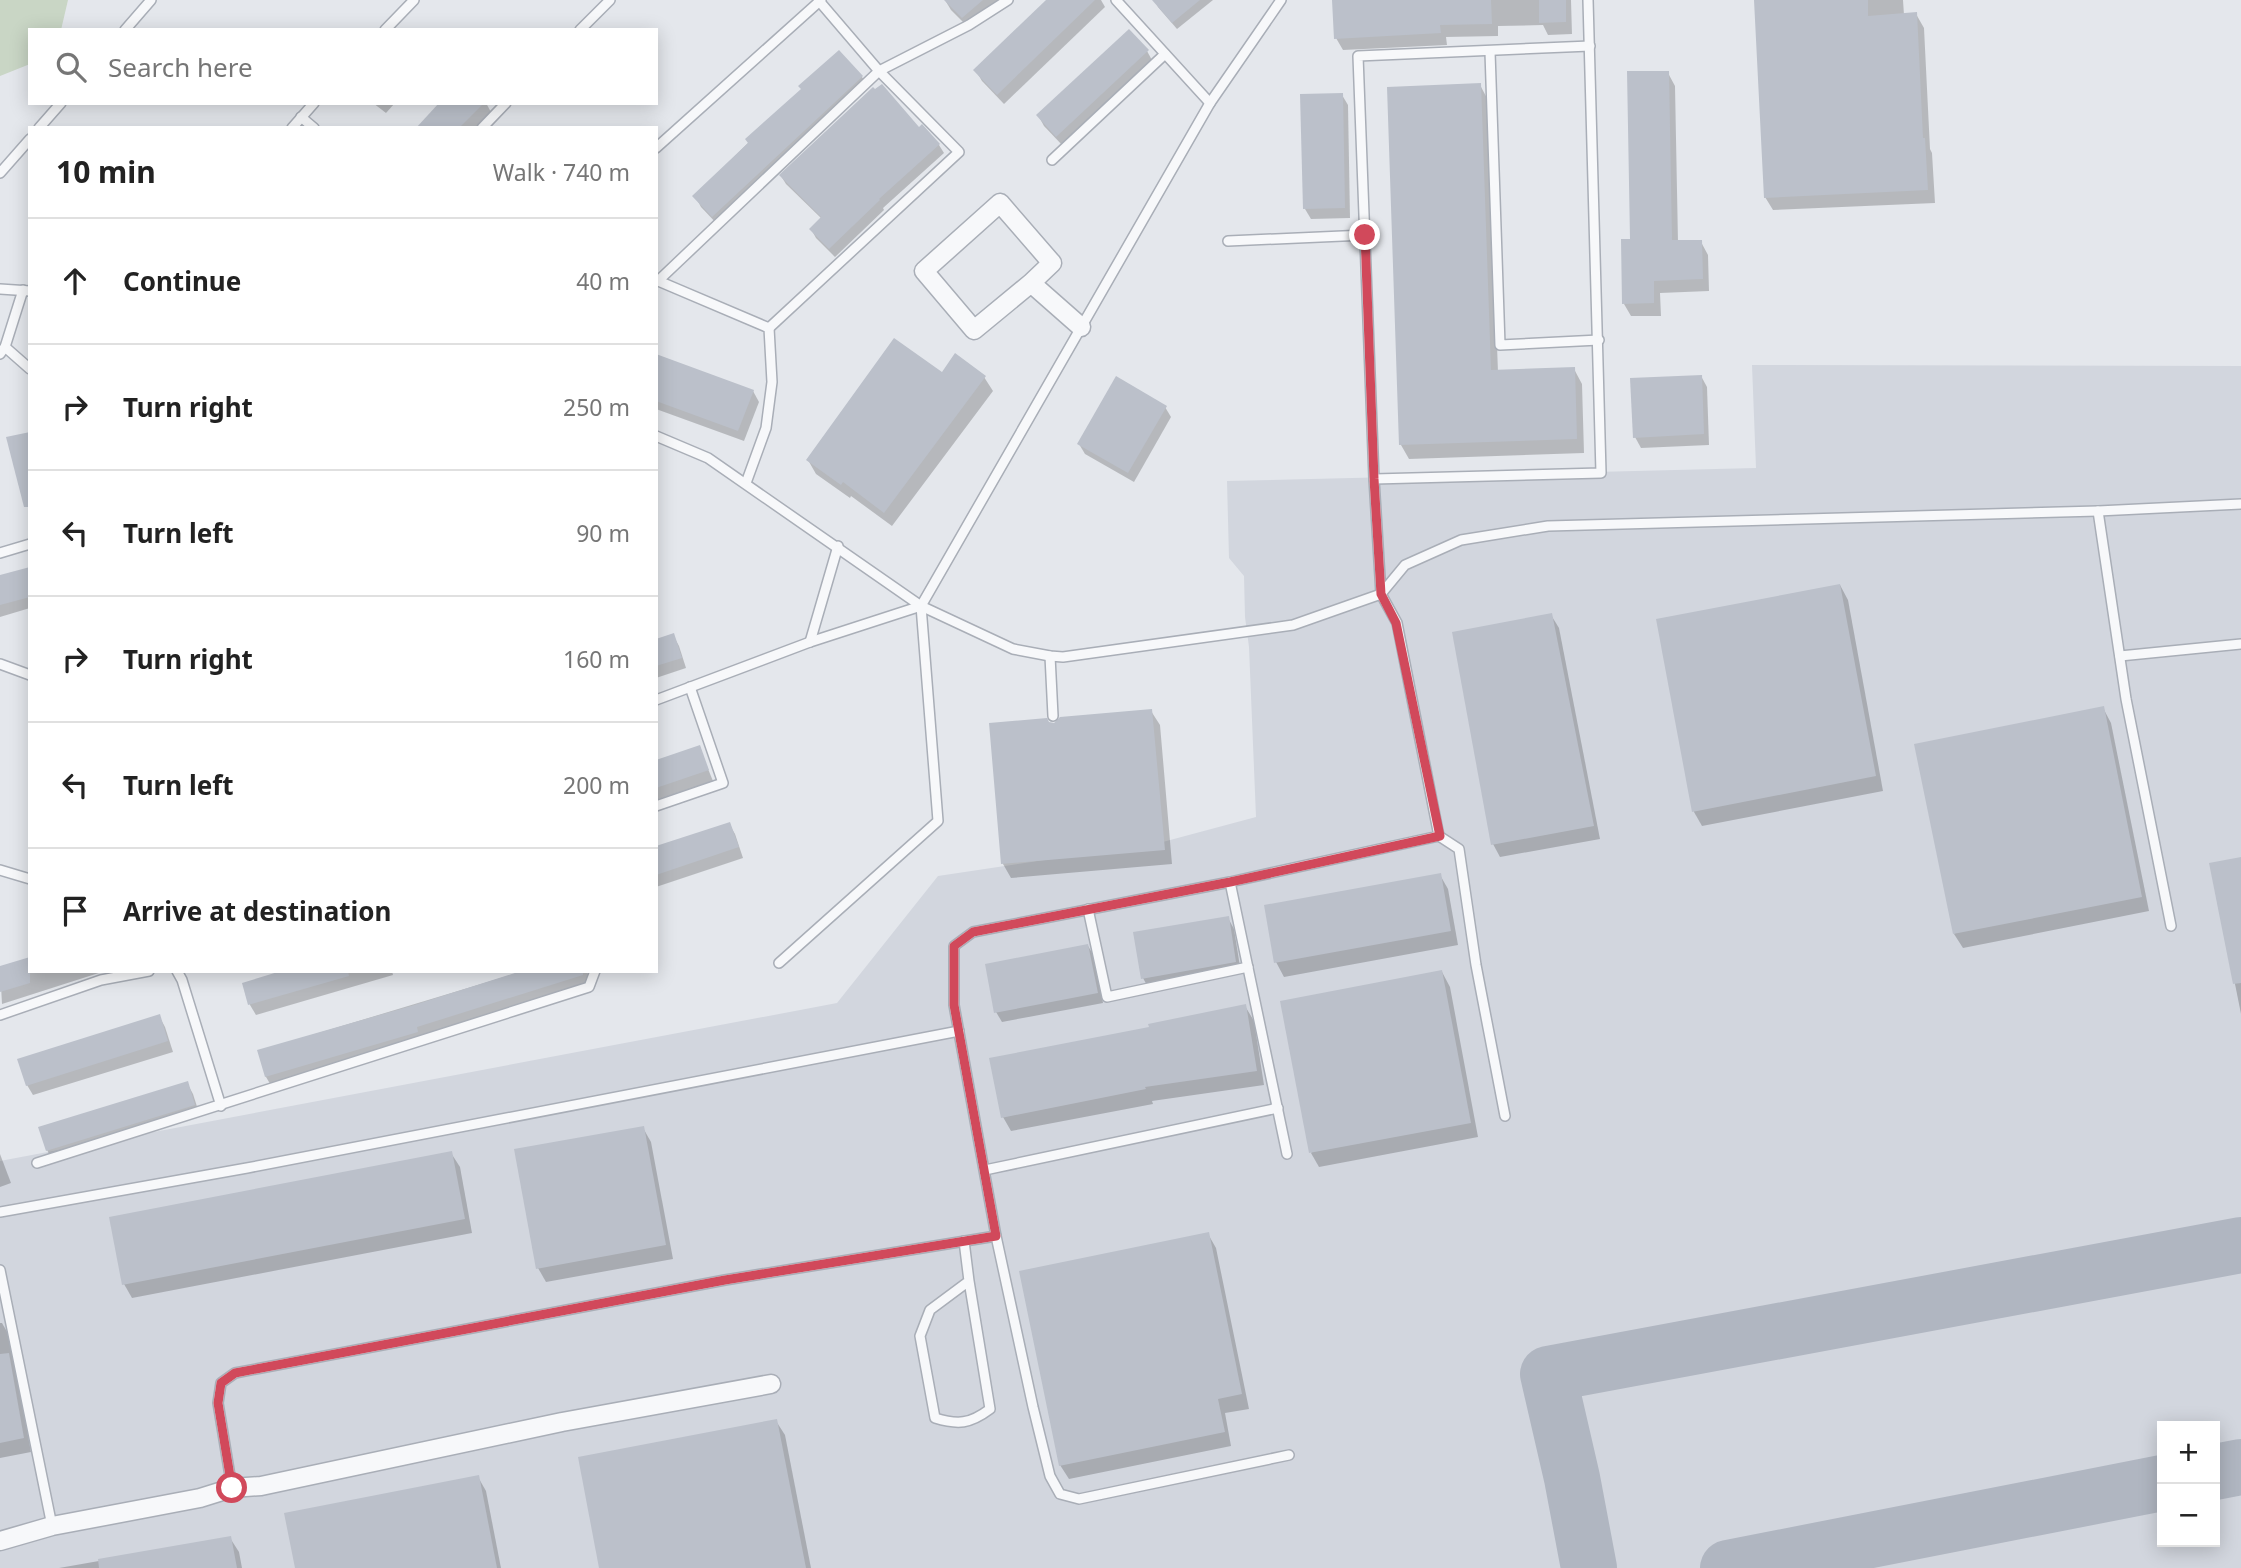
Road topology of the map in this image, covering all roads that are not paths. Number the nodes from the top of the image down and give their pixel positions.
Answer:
1 (151, 0) edge
2 (414, 0) edge
3 (610, 0) edge
4 (1008, 0) edge
5 (1116, 0) edge
6 (1281, 0) edge
7 (1588, 0) edge
8 (820, 1) edge
9 (127, 28) edge
10 (387, 28) edge
11 (582, 28) edge
12 (1590, 46) junction
13 (1490, 52) junction
14 (1165, 54) junction
15 (879, 71) junction
16 (1210, 103) junction
17 (59, 105) edge
18 (312, 105) edge
19 (504, 105) edge
20 (301, 117) junction
21 (41, 126) edge
22 (294, 126) edge
23 (312, 126) edge
24 (484, 126) edge
25 (28, 141) edge
26 (658, 146) edge
27 (1052, 160) dead end
28 (0, 173) edge
29 (1365, 235) junction
30 (1228, 241) dead end
31 (658, 279) edge
32 (658, 280) edge
33 (1031, 284) junction
34 (0, 289) edge
35 (27, 290) edge
36 (1081, 327) junction
37 (769, 328) junction
38 (1599, 340) junction
39 (3, 350) edge
40 (28, 368) edge
41 (658, 437) edge
42 (1374, 479) junction
43 (746, 483) junction
44 (2241, 504) edge
45 (2098, 511) junction
46 (28, 545) edge
47 (838, 547) junction
48 (0, 553) edge
49 (1381, 594) junction
50 (921, 606) junction
51 (810, 642) junction
52 (2241, 644) edge
53 (1049, 656) junction
54 (2120, 656) junction
55 (0, 664) edge
56 (28, 674) edge
57 (690, 687) junction
58 (658, 699) edge
59 (1053, 716) dead end
60 (658, 805) edge
61 (1440, 836) junction
62 (0, 870) edge
63 (28, 878) edge
64 (1230, 882) junction
65 (1088, 909) junction
66 (2171, 926) dead end
67 (779, 963) dead end
68 (1248, 967) junction
69 (139, 973) edge
70 (178, 973) edge
71 (594, 973) edge
72 (0, 1015) edge
73 (959, 1031) junction
74 (221, 1106) junction
75 (1278, 1108) junction
76 (1505, 1116) dead end
77 (1287, 1154) dead end
78 (37, 1163) dead end
79 (985, 1170) junction
80 (0, 1212) edge
81 (996, 1236) junction
82 (964, 1241) junction
83 (0, 1270) edge
84 (969, 1282) junction
85 (771, 1384) dead end
86 (1289, 1455) dead end
87 (232, 1488) junction
88 (52, 1526) junction
89 (0, 1541) edge

1 - 9 lane
2 - 10 lane
3 - 11 lane
4 - 15 lane
5 - 14 lane
6 - 16 lane
7 - 12 lane
8 - 15 lane
8 - 26 lane
12 - 13 lane
12 - 38 lane
13 - 29 lane
13 - 38 lane
14 - 16 lane
14 - 27 lane
15 - 31 lane
15 - 37 lane
16 - 36 lane
17 - 21 lane
18 - 20 lane
19 - 24 lane
20 - 22 lane
20 - 23 lane
25 - 28 lane
29 - 30 lane
29 - 42 lane
32 - 37 lane
33 - 33 street
33 - 36 street
34 - 35 lane
35 - 39 lane
36 - 50 lane
37 - 43 lane
38 - 42 lane
39 - 40 lane
41 - 43 lane
42 - 49 lane
43 - 47 lane
44 - 45 lane
45 - 49 lane
45 - 54 lane
46 - 48 lane
47 - 50 lane
47 - 51 lane
49 - 53 lane
49 - 61 lane
50 - 51 lane
50 - 53 lane
50 - 67 lane
51 - 57 lane
52 - 54 lane
53 - 59 lane
54 - 66 lane
55 - 56 lane
57 - 58 lane
57 - 60 lane
61 - 64 lane
61 - 76 lane
62 - 63 lane
64 - 65 lane
64 - 68 lane
65 - 68 lane
65 - 73 lane
68 - 75 lane
69 - 72 lane
70 - 74 lane
71 - 74 lane
73 - 79 lane
73 - 80 lane
74 - 78 lane
75 - 77 lane
75 - 79 lane
79 - 81 lane
81 - 82 lane
81 - 86 lane
82 - 84 lane
82 - 87 lane
83 - 88 lane
84 - 84 lane
85 - 87 street
87 - 88 street
88 - 89 street

